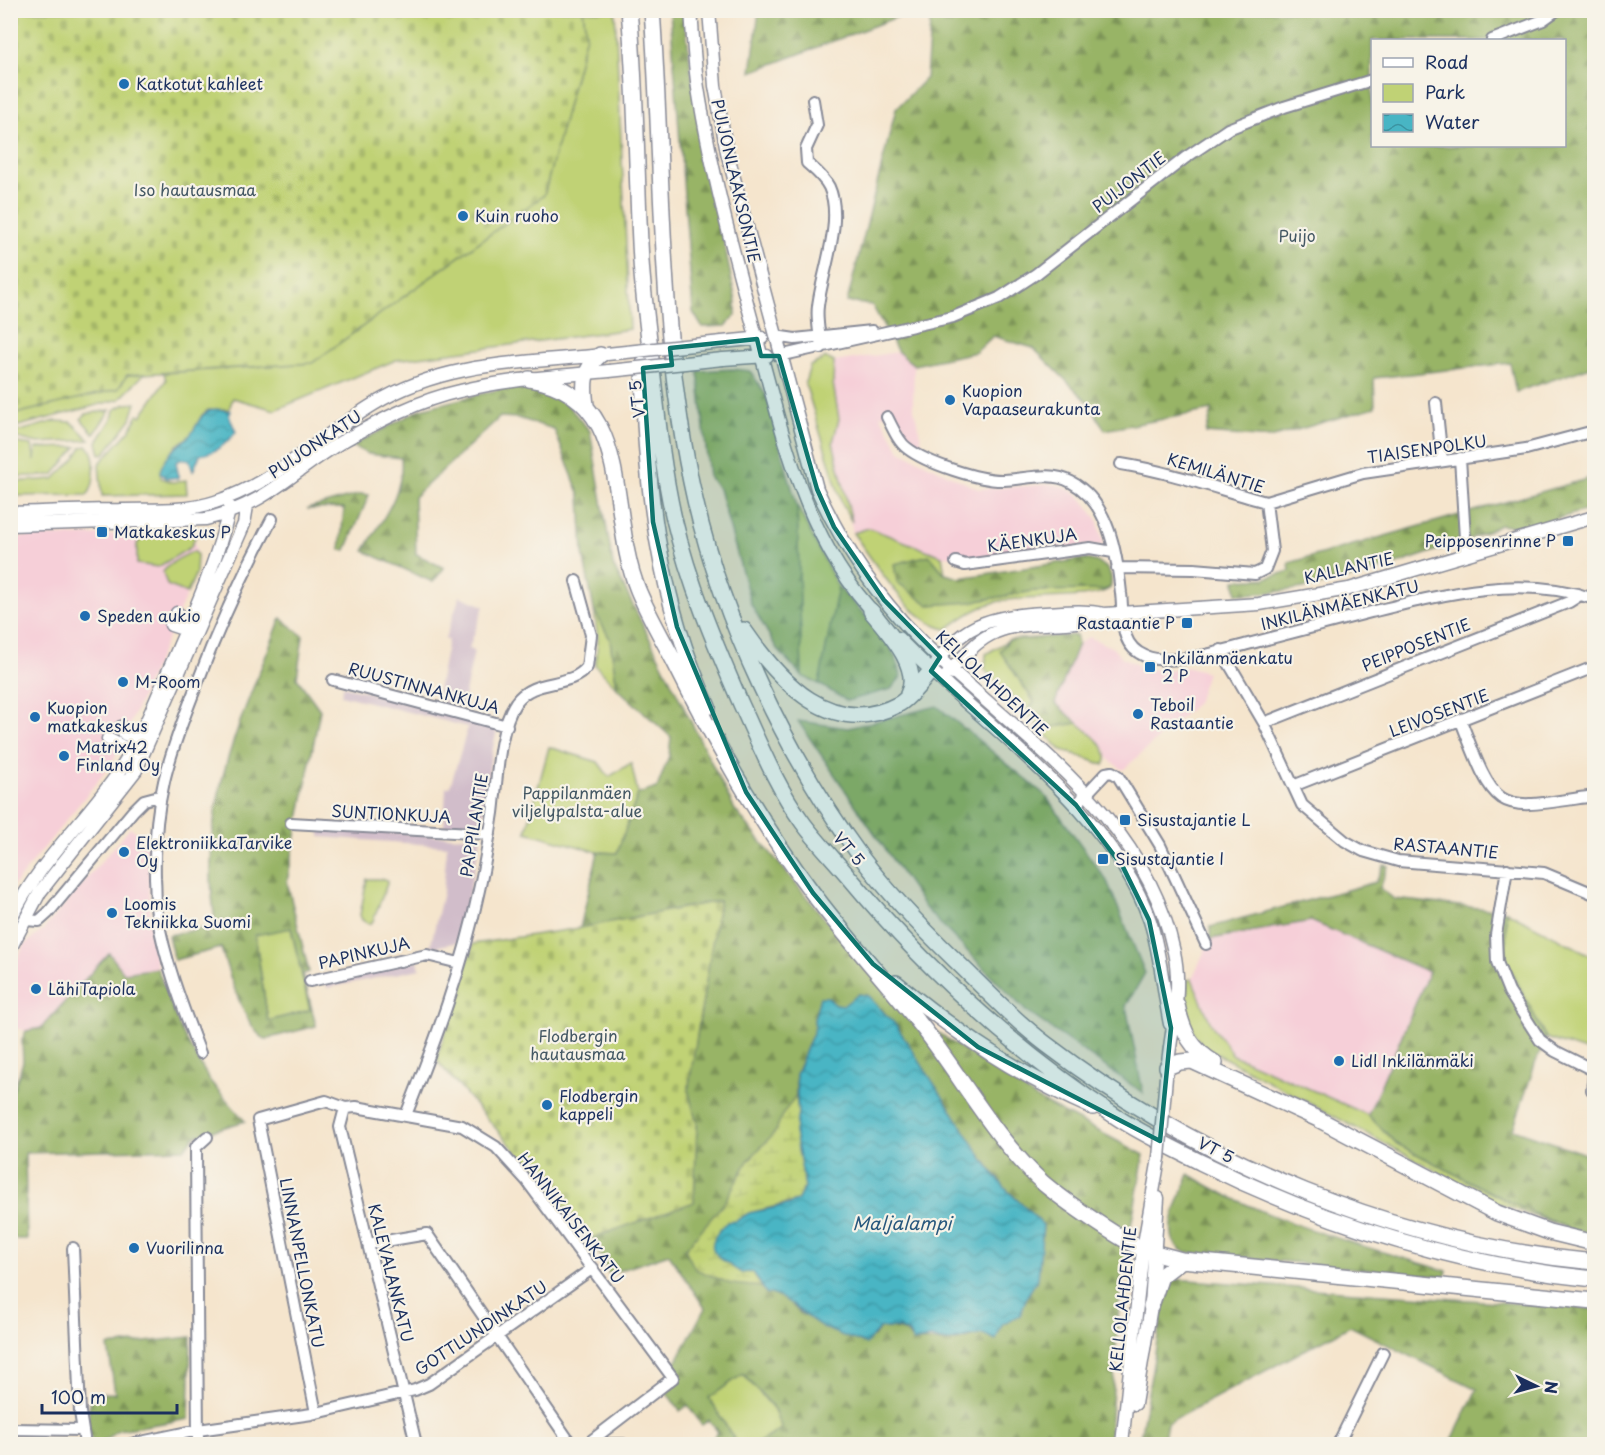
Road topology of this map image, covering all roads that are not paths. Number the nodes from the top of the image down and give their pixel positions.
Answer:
1 (629, 10) edge
2 (652, 10) edge
3 (691, 10) edge
4 (709, 10) edge
5 (1557, 10) edge
6 (1495, 39) edge
7 (1371, 80) edge
8 (813, 100) dead end
9 (641, 261) junction
10 (915, 327) junction
11 (775, 336) junction
12 (820, 336) junction
13 (757, 339) junction
14 (821, 348) junction
15 (604, 355) junction
16 (761, 356) junction
17 (779, 356) junction
18 (585, 374) junction
19 (529, 380) junction
20 (1436, 403) dead end
21 (586, 405) junction
22 (887, 417) dead end
23 (1594, 431) edge
24 (1460, 458) junction
25 (1442, 460) junction
26 (1121, 465) dead end
27 (234, 495) junction
28 (1266, 502) junction
29 (247, 506) junction
30 (10, 513) edge
31 (228, 514) junction
32 (1594, 517) edge
33 (272, 519) dead end
34 (10, 525) edge
35 (1113, 552) junction
36 (1466, 554) junction
37 (956, 562) dead end
38 (1117, 568) junction
39 (576, 580) dead end
40 (1580, 595) junction
41 (1594, 599) edge
42 (726, 603) junction
43 (872, 611) junction
44 (1122, 612) junction
45 (1105, 614) junction
46 (185, 623) junction
47 (1221, 650) junction
48 (940, 657) junction
49 (1594, 667) edge
50 (953, 668) junction
51 (936, 676) junction
52 (333, 680) dead end
53 (907, 696) junction
54 (1461, 721) junction
55 (1264, 723) junction
56 (507, 726) junction
57 (121, 727) dead end
58 (108, 739) dead end
59 (139, 746) junction
60 (1293, 786) junction
61 (746, 792) junction
62 (1088, 793) junction
63 (159, 796) junction
64 (1594, 796) edge
65 (1076, 805) junction
66 (291, 823) dead end
67 (490, 834) junction
68 (1507, 869) junction
69 (1594, 894) edge
70 (10, 920) edge
71 (25, 920) junction
72 (1206, 944) dead end
73 (10, 949) edge
74 (459, 963) junction
75 (873, 964) junction
76 (310, 981) dead end
77 (1177, 1005) junction
78 (1171, 1028) junction
79 (200, 1053) dead end
80 (1167, 1072) junction
81 (1592, 1090) dead end
82 (345, 1108) junction
83 (405, 1115) junction
84 (1114, 1115) junction
85 (1318, 1119) junction
86 (258, 1120) joint
87 (207, 1137) dead end
88 (1594, 1243) edge
89 (368, 1244) junction
90 (73, 1248) dead end
91 (1149, 1251) junction
92 (1182, 1260) junction
93 (1594, 1262) edge
94 (593, 1268) junction
95 (1594, 1279) edge
96 (1594, 1301) edge
97 (1151, 1305) junction
98 (497, 1337) junction
99 (1383, 1353) dead end
100 (404, 1392) junction
101 (316, 1413) junction
102 (10, 1429) edge
103 (82, 1430) junction
104 (198, 1430) junction
105 (85, 1444) edge
106 (131, 1444) edge
107 (198, 1444) edge
108 (416, 1444) edge
109 (571, 1444) edge
110 (587, 1444) edge
111 (601, 1444) edge
112 (623, 1444) edge
113 (1122, 1444) edge
114 (1129, 1444) edge
115 (1338, 1444) edge

1 - 9 highway, VT 5
2 - 42 highway, VT 5
3 - 13 main road, PUIJONLAAKSONTIE
4 - 11 main road, PUIJONLAAKSONTIE
5 - 6 street
7 - 10 street, PUIJONTIE
8 - 12 street
9 - 61 highway
9 - 84 highway, VT 5
10 - 12 street, PUIJONTIE
10 - 14 street, PUIJONTIE
11 - 12 street, PUIJONTIE
11 - 13 main road, PUIJONKATU
11 - 17 main road, PUIJONLAAKSONTIE
12 - 14 street
13 - 15 main road, PUIJONKATU, bridge
13 - 16 main road, PUIJONLAAKSONTIE
14 - 17 street, PUIJONTIE
15 - 18 highway
15 - 27 main road, PUIJONKATU
16 - 17 main road, PUIJONKATU
16 - 18 main road, PUIJONKATU, bridge
16 - 43 main road, KELLOLAHDENTIE
17 - 48 main road, KELLOLAHDENTIE
18 - 19 main road, PUIJONKATU
18 - 21 highway
19 - 21 highway
19 - 29 main road, PUIJONKATU
20 - 25 street
21 - 61 highway
22 - 35 street, INKILÄNMÄENKATU
23 - 24 street, TIAISENPOLKU
24 - 25 street, TIAISENPOLKU
24 - 36 street
25 - 28 street, TIAISENPOLKU
26 - 28 street, KEMILÄNTIE
27 - 29 main road
27 - 30 main road, PUIJONKATU
27 - 31 main road
28 - 38 street, KEMILÄNTIE
29 - 31 main road, PUIJONKATU
29 - 46 main road
31 - 34 main road, PUIJONKATU
31 - 46 main road
32 - 36 main road, KALLANTIE
33 - 63 street
35 - 37 street, KÄENKUJA
35 - 38 street, INKILÄNMÄENKATU
36 - 44 main road, KALLANTIE
38 - 44 street, INKILÄNMÄENKATU
39 - 56 street, PAPPILANTIE
40 - 41 street, INKILÄNMÄENKATU
40 - 47 street, INKILÄNMÄENKATU
40 - 55 street, PEIPPOSENTIE
42 - 53 highway
42 - 93 highway, VT 5
43 - 51 main road, KELLOLAHDENTIE
43 - 53 highway
44 - 45 main road, KALLANTIE
44 - 47 street, INKILÄNMÄENKATU
45 - 48 main road, KALLANTIE
45 - 50 main road, KALLANTIE
46 - 59 main road
46 - 59 main road
47 - 55 street, RASTAANTIE
48 - 50 main road, KELLOLAHDENTIE
48 - 51 main road, KALLANTIE
49 - 54 street, LEIVOSENTIE
50 - 51 main road, KALLANTIE
50 - 62 main road, KELLOLAHDENTIE
51 - 53 highway
51 - 65 main road, KELLOLAHDENTIE
52 - 56 street, RUUSTINNANKUJA
54 - 60 street, LEIVOSENTIE
54 - 64 street
55 - 60 street, RASTAANTIE
56 - 67 street, PAPPILANTIE
57 - 59 main road
58 - 59 main road
59 - 70 main road
59 - 71 main road
60 - 68 street, RASTAANTIE
61 - 75 highway
62 - 65 street
62 - 72 street
62 - 77 main road, KELLOLAHDENTIE
63 - 71 street
63 - 79 street
65 - 78 main road, KELLOLAHDENTIE
66 - 67 street, SUNTIONKUJA
67 - 74 street, PAPPILANTIE
68 - 69 street, RASTAANTIE
68 - 81 street
71 - 73 main road
74 - 76 street, PAPINKUJA
74 - 83 street, PAPPILANTIE
75 - 84 highway
75 - 91 highway
77 - 78 main road, KELLOLAHDENTIE
77 - 85 highway
78 - 80 main road, KELLOLAHDENTIE
80 - 85 highway
80 - 91 main road, KELLOLAHDENTIE, bridge
82 - 83 street, HANNIKAISENKATU
82 - 86 street, HANNIKAISENKATU
82 - 89 street, KALEVALANKATU
83 - 94 street, HANNIKAISENKATU
84 - 95 highway, VT 5
85 - 88 highway
86 - 101 street, LINNANPELLONKATU
87 - 104 street
89 - 98 street
89 - 100 street, KALEVALANKATU
90 - 103 street
91 - 92 highway
91 - 97 main road, KELLOLAHDENTIE
91 - 113 main road, KELLOLAHDENTIE
92 - 96 highway
92 - 97 highway
94 - 98 street, GOTTLUNDINKATU
94 - 110 street, HANNIKAISENKATU
97 - 114 main road, KELLOLAHDENTIE
98 - 100 street, GOTTLUNDINKATU
98 - 109 street
99 - 115 street
100 - 101 street, GOTTLUNDINKATU
100 - 108 street, KALEVALANKATU
101 - 104 street, GOTTLUNDINKATU
102 - 103 street
103 - 105 street
104 - 106 street, GOTTLUNDINKATU
104 - 107 street
111 - 112 street

